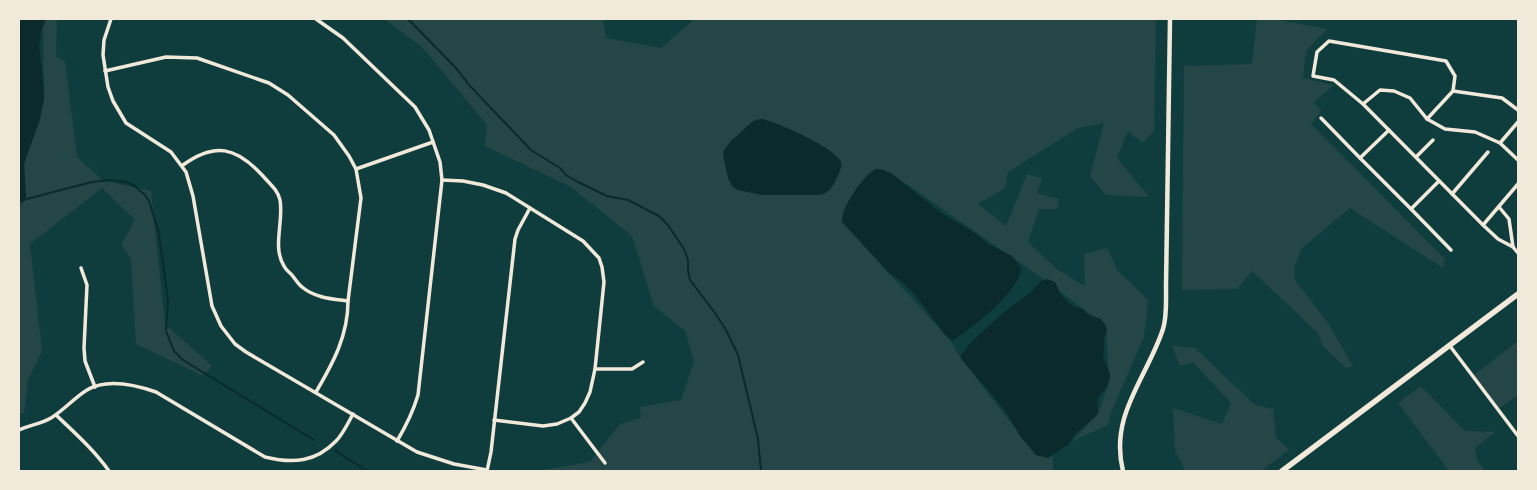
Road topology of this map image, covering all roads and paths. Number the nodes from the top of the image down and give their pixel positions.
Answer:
1 (111, 19) edge
2 (316, 19) edge
3 (1170, 19) edge
4 (105, 71) junction
5 (1453, 91) junction
6 (1363, 104) junction
7 (1518, 110) edge
8 (1321, 118) dead end
9 (1427, 118) junction
10 (1518, 122) edge
11 (1388, 130) junction
12 (1433, 140) dead end
13 (433, 142) junction
14 (1500, 143) junction
15 (1488, 152) dead end
16 (1416, 157) junction
17 (1360, 158) junction
18 (1518, 160) edge
19 (183, 165) junction
20 (356, 169) junction
21 (442, 180) junction
22 (1440, 181) junction
23 (1518, 184) edge
24 (1452, 194) junction
25 (1499, 207) junction
26 (530, 208) junction
27 (1411, 209) junction
28 (1483, 225) junction
29 (1513, 247) junction
30 (1451, 250) dead end
31 (1518, 253) edge
32 (81, 268) dead end
33 (1518, 294) edge
34 (348, 301) junction
35 (1450, 346) junction
36 (643, 362) dead end
37 (595, 369) junction
38 (95, 387) junction
39 (316, 392) junction
40 (353, 414) junction
41 (56, 415) junction
42 (571, 418) junction
43 (494, 420) junction
44 (20, 428) edge
45 (1518, 436) edge
46 (397, 441) junction
47 (605, 463) dead end
48 (487, 470) edge
49 (109, 471) edge
50 (1124, 471) edge
51 (1282, 471) edge

1 - 4 street
2 - 13 street
3 - 50 street
4 - 19 street
4 - 20 street
5 - 6 street
5 - 7 street
5 - 9 street
6 - 9 street
6 - 11 street
8 - 17 street
9 - 14 street
10 - 14 street
11 - 16 street
11 - 17 street
12 - 16 street
13 - 20 street
13 - 21 street
14 - 18 street
15 - 24 street
16 - 22 street
17 - 27 street
19 - 34 street
19 - 39 street
20 - 34 street
21 - 26 street
21 - 46 street
22 - 24 street
22 - 27 street
23 - 25 street
24 - 28 street
25 - 28 street
25 - 29 street
26 - 37 street
26 - 43 street
27 - 30 street
28 - 29 street
29 - 31 street
32 - 38 street
33 - 35 main road
34 - 39 street
35 - 45 street
35 - 51 main road
36 - 37 street
37 - 42 street
38 - 40 street
38 - 41 street
39 - 40 street
40 - 46 street
41 - 44 street
41 - 49 street
42 - 43 street
42 - 47 street
43 - 48 street
46 - 48 street

